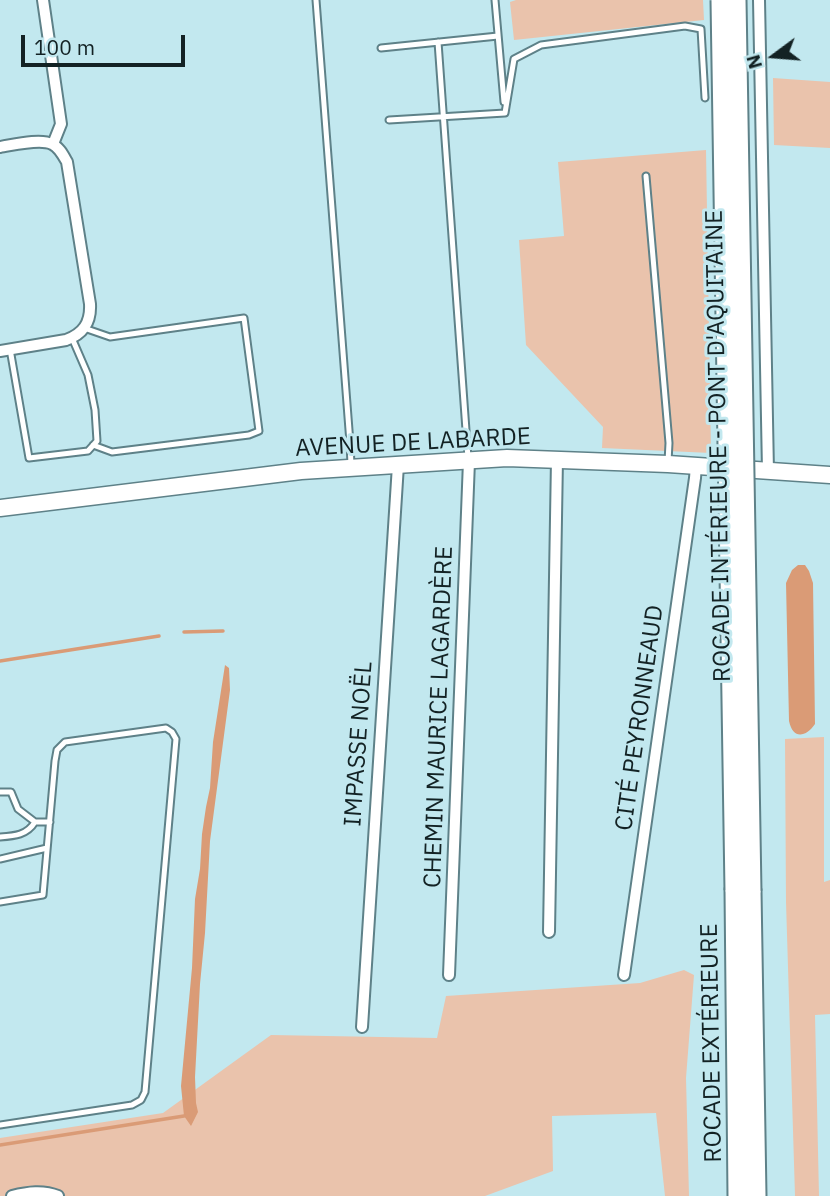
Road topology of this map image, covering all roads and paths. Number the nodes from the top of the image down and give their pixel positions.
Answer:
1 (43, 0) edge
2 (316, 0) edge
3 (495, 0) edge
4 (721, 0) edge
5 (736, 0) edge
6 (759, 0) edge
7 (498, 36) junction
8 (438, 42) junction
9 (381, 48) dead end
10 (705, 98) dead end
11 (505, 113) junction
12 (443, 116) junction
13 (389, 120) dead end
14 (53, 144) junction
15 (0, 147) edge
16 (646, 176) dead end
17 (84, 328) junction
18 (72, 338) junction
19 (5, 350) edge
20 (93, 445) junction
21 (557, 459) junction
22 (469, 461) junction
23 (668, 464) junction
24 (398, 465) junction
25 (696, 466) junction
26 (351, 468) junction
27 (768, 471) junction
28 (830, 475) edge
29 (0, 509) edge
30 (0, 792) edge
31 (35, 822) junction
32 (50, 822) junction
33 (0, 837) edge
34 (47, 848) junction
35 (0, 859) edge
36 (743, 890) junction
37 (0, 902) edge
38 (549, 932) dead end
39 (449, 975) dead end
40 (624, 975) dead end
41 (362, 1027) dead end
42 (746, 1089) junction
43 (0, 1125) edge
44 (12, 1196) edge
45 (58, 1196) edge
46 (731, 1196) edge
47 (738, 1196) edge
48 (756, 1196) edge
49 (767, 1196) edge

1 - 14 street
2 - 26 lane
3 - 7 lane
4 - 36 highway, bridge
5 - 36 highway, ROCADE INTÉRIEURE - PONT D'AQUITAINE, bridge
6 - 27 street
7 - 8 lane
7 - 11 lane
8 - 9 lane
8 - 12 lane
10 - 11 lane
11 - 12 lane
12 - 13 lane
12 - 22 lane
14 - 15 street
14 - 17 street
16 - 23 lane
17 - 18 street
17 - 20 lane
18 - 19 street
18 - 20 lane
19 - 20 lane
21 - 22 main road, AVENUE DE LABARDE
21 - 23 main road, AVENUE DE LABARDE
21 - 38 street
22 - 24 main road, AVENUE DE LABARDE
22 - 39 street, CHEMIN MAURICE LAGARDÈRE
23 - 25 main road, AVENUE DE LABARDE
24 - 26 main road, AVENUE DE LABARDE
24 - 41 street, IMPASSE NOËL
25 - 27 main road, AVENUE DE LABARDE
25 - 40 street, CITÉ PEYRONNEAUD
26 - 29 main road, AVENUE DE LABARDE
27 - 28 main road, AVENUE DE LABARDE
30 - 31 lane
31 - 32 lane
31 - 33 lane
32 - 34 lane
32 - 43 lane
34 - 35 lane
34 - 37 lane
36 - 42 highway
42 - 46 highway
42 - 47 highway, ROCADE EXTÉRIEURE
42 - 48 highway
42 - 49 highway
44 - 45 street

